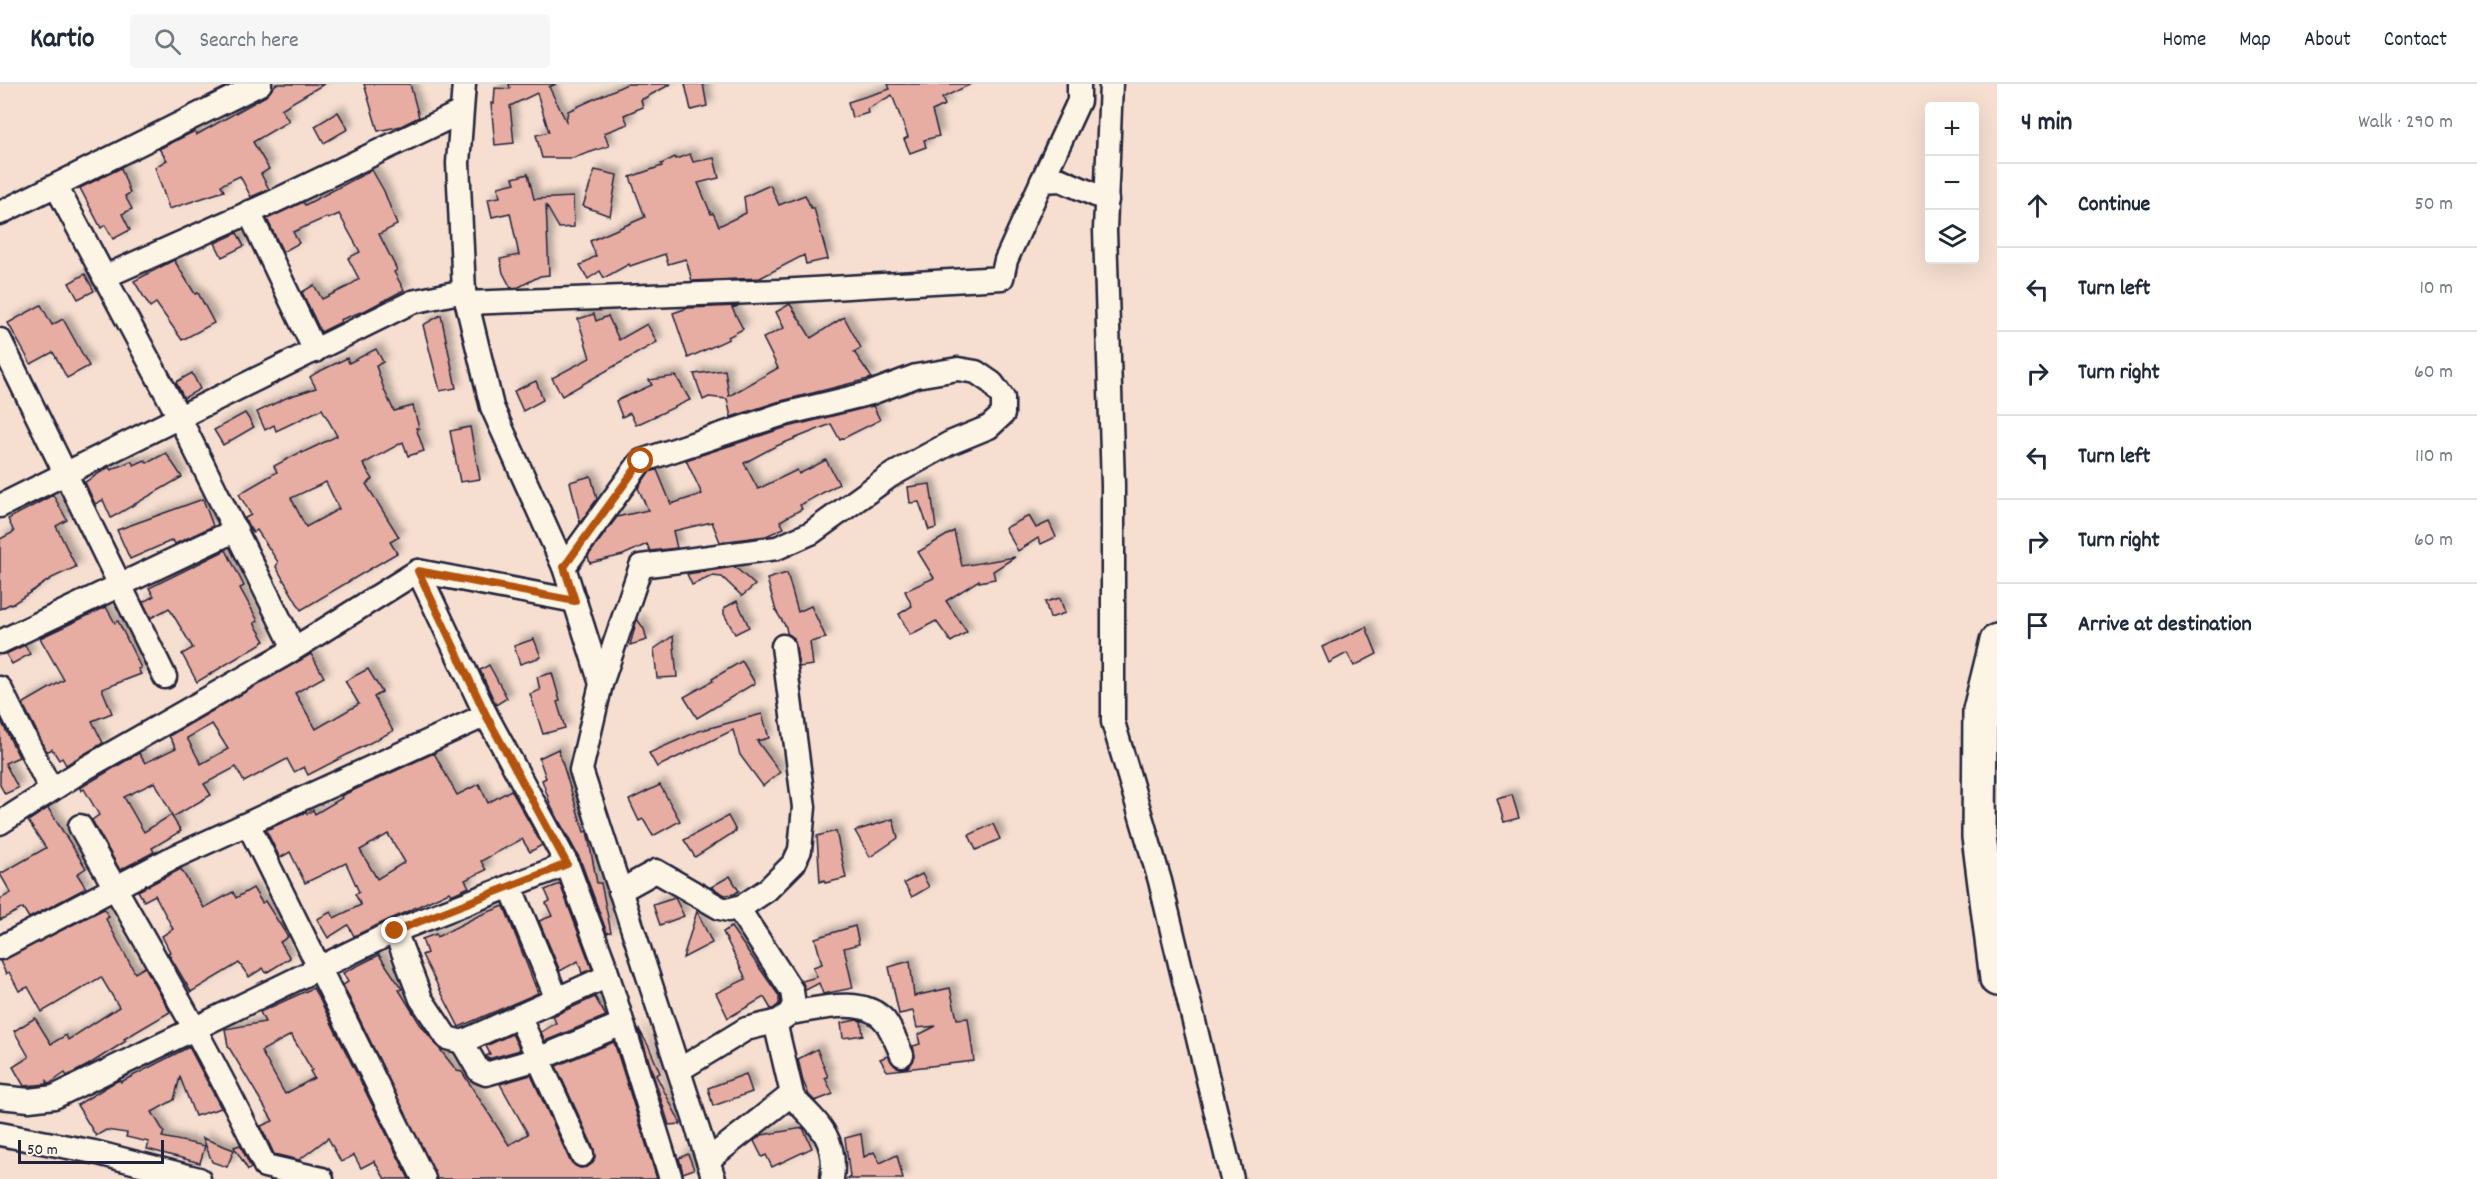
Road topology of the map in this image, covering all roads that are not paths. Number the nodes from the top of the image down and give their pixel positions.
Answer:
1 (260, 84) edge
2 (464, 84) edge
3 (1079, 84) edge
4 (1111, 84) edge
5 (461, 112) junction
6 (1042, 181) junction
7 (56, 186) junction
8 (1107, 200) junction
9 (249, 212) junction
10 (0, 213) edge
11 (104, 278) junction
12 (465, 297) junction
13 (0, 340) edge
14 (315, 351) junction
15 (179, 417) junction
16 (66, 473) junction
17 (0, 506) edge
18 (236, 530) junction
19 (564, 567) junction
20 (418, 571) junction
21 (120, 584) junction
22 (575, 601) junction
23 (1997, 641) edge
24 (0, 642) edge
25 (783, 646) dead end
26 (294, 648) junction
27 (165, 677) dead end
28 (601, 684) junction
29 (0, 688) edge
30 (486, 715) junction
31 (51, 790) junction
32 (0, 823) edge
33 (248, 824) junction
34 (80, 826) dead end
35 (567, 864) junction
36 (510, 886) junction
37 (115, 888) junction
38 (620, 891) junction
39 (738, 908) junction
40 (395, 931) junction
41 (0, 948) edge
42 (320, 968) junction
43 (608, 976) junction
44 (1997, 979) edge
45 (557, 999) junction
46 (519, 1017) junction
47 (782, 1018) junction
48 (622, 1024) junction
49 (194, 1029) junction
50 (462, 1042) junction
51 (902, 1055) dead end
52 (538, 1059) junction
53 (679, 1070) junction
54 (791, 1096) junction
55 (0, 1097) edge
56 (0, 1134) edge
57 (582, 1155) dead end
58 (711, 1170) edge
59 (199, 1179) edge
60 (322, 1179) edge
61 (424, 1179) edge
62 (671, 1179) edge
63 (832, 1179) edge
64 (1232, 1179) edge

1 - 7 street
2 - 5 street
3 - 6 street
4 - 8 street
5 - 9 street
5 - 12 street
6 - 8 street
6 - 12 street
7 - 10 street
7 - 11 street
8 - 64 street
9 - 11 street
9 - 14 street
11 - 15 street
12 - 14 street
12 - 19 street
13 - 16 street
14 - 15 street
15 - 16 street
15 - 18 street
16 - 17 street
16 - 21 street
18 - 21 street
18 - 26 street
19 - 22 street
19 - 28 street
20 - 22 street
20 - 26 street
20 - 30 street
21 - 24 street
21 - 27 street
22 - 28 street
23 - 44 street
25 - 39 street
26 - 31 street
28 - 38 street
29 - 31 street
30 - 33 street
30 - 35 street
31 - 32 street
33 - 37 street
33 - 42 street
34 - 37 street
35 - 36 street
35 - 43 street
36 - 40 street
36 - 45 street
37 - 41 street
37 - 49 street
38 - 39 street
38 - 53 street
39 - 47 street
40 - 42 street
40 - 50 street
42 - 49 street
42 - 61 street
43 - 45 street
43 - 48 street
45 - 46 street
46 - 50 street
46 - 52 street
47 - 51 street
47 - 53 street
47 - 54 street
48 - 52 street
48 - 62 street
49 - 55 street
49 - 60 street
50 - 52 street
52 - 57 street
53 - 58 street
54 - 58 street
54 - 63 street
56 - 59 street

